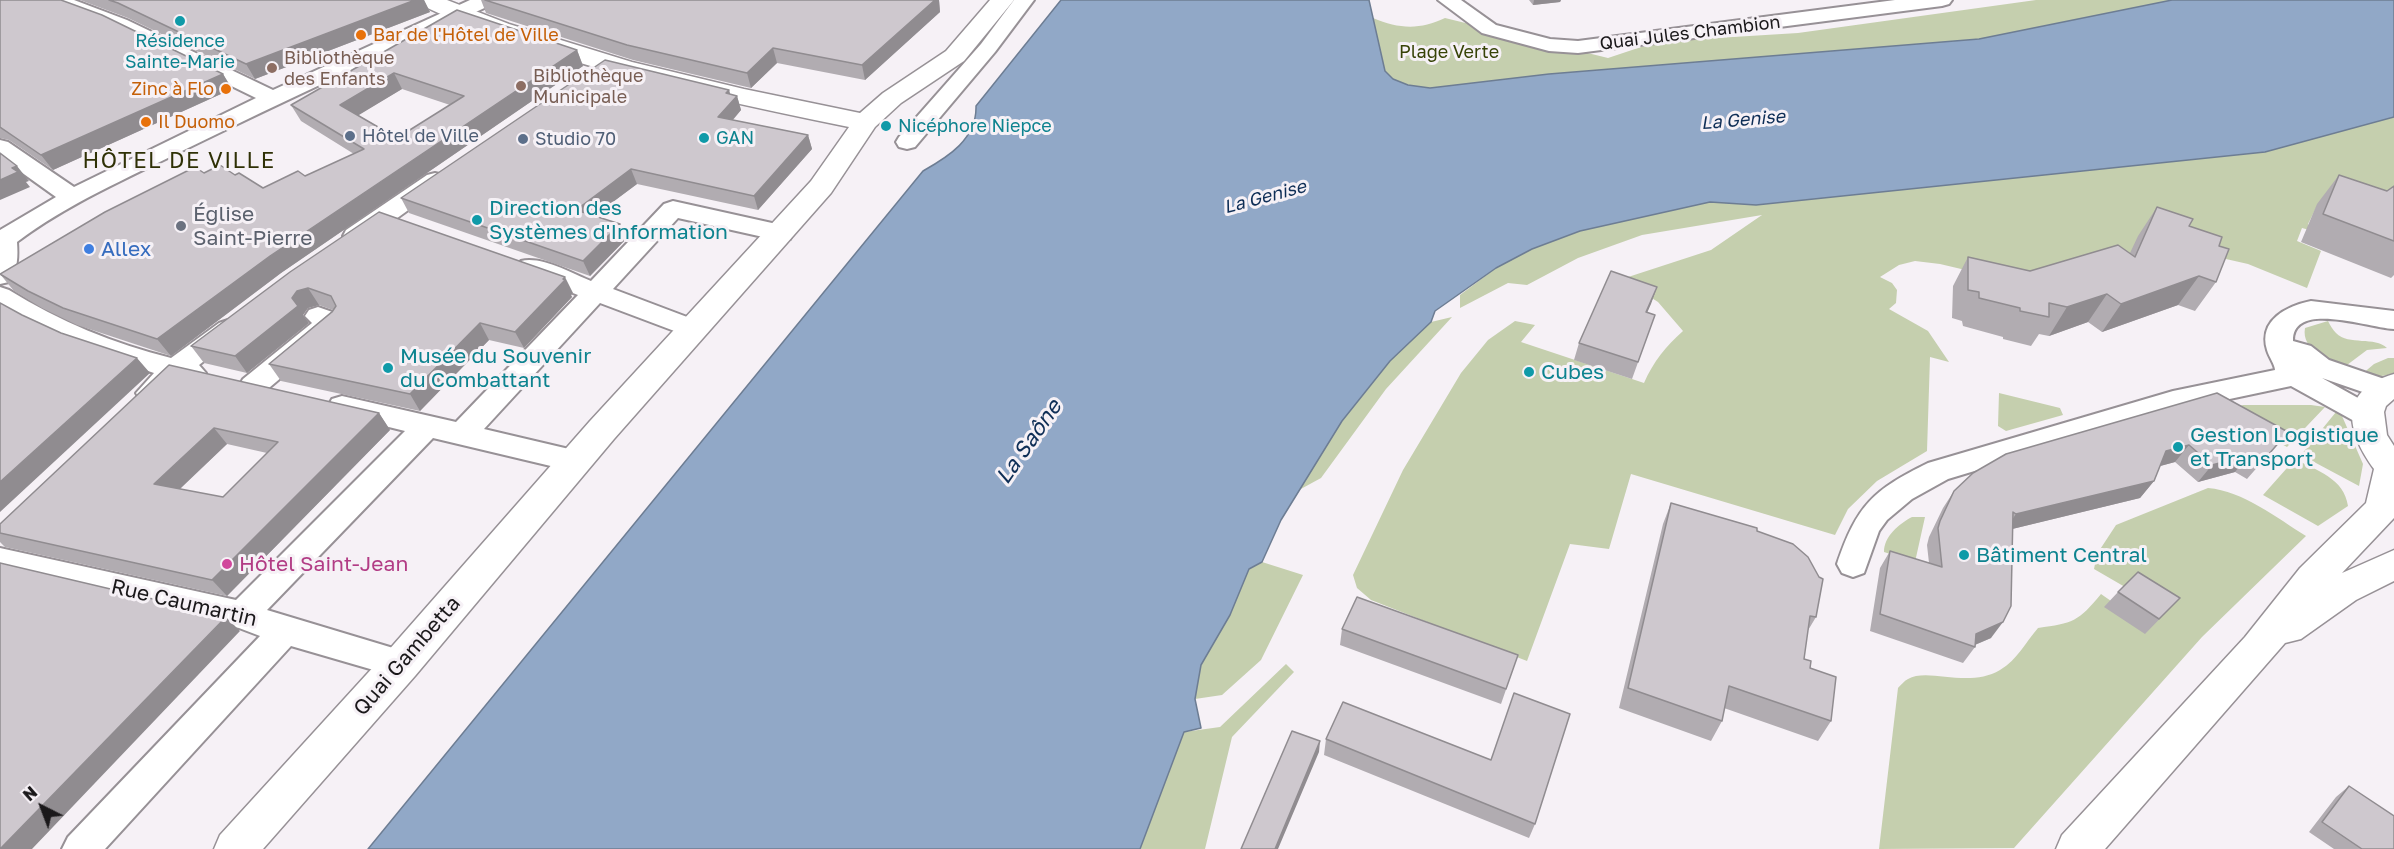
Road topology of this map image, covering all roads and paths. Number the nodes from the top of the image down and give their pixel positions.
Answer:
1 (56, 0) edge
2 (429, 0) edge
3 (486, 0) edge
4 (1002, 0) edge
5 (1024, 0) edge
6 (1448, 0) edge
7 (1942, 0) edge
8 (457, 14) junction
9 (273, 98) junction
10 (865, 122) junction
11 (907, 141) dead end
12 (0, 147) edge
13 (449, 171) edge
14 (73, 197) junction
15 (781, 233) junction
16 (2, 240) edge
17 (338, 248) edge
18 (504, 258) edge
19 (0, 276) edge
20 (596, 290) junction
21 (0, 296) edge
22 (246, 315) edge
23 (318, 316) dead end
24 (2394, 320) edge
25 (694, 329) junction
26 (2279, 347) junction
27 (2319, 367) junction
28 (175, 369) junction
29 (2292, 374) junction
30 (236, 382) junction
31 (2389, 387) edge
32 (288, 394) edge
33 (323, 402) edge
34 (133, 409) edge
35 (2366, 415) junction
36 (427, 426) junction
37 (462, 434) junction
38 (576, 460) junction
39 (2393, 468) edge
40 (0, 561) edge
41 (1853, 564) dead end
42 (2394, 565) edge
43 (242, 615) junction
44 (285, 631) junction
45 (2259, 648) junction
46 (401, 664) junction
47 (81, 849) edge
48 (235, 849) edge
49 (2077, 849) edge

1 - 9 street
2 - 8 main road
3 - 8 street
4 - 10 main road, Quai Gambetta
5 - 11 street
6 - 7 street, Quai Jules Chambion
8 - 9 street
8 - 10 main road
9 - 14 street
10 - 15 main road, Quai Gambetta
12 - 14 street
13 - 17 street
14 - 16 street
15 - 20 street
15 - 25 main road, Quai Gambetta
16 - 19 street
18 - 20 street
20 - 25 street
20 - 37 street
21 - 28 street
22 - 28 street
23 - 30 street
24 - 26 street
25 - 38 main road, Quai Gambetta
26 - 27 street
26 - 29 street
27 - 29 street
27 - 31 street
28 - 30 street
28 - 34 street
29 - 35 street
29 - 41 street
30 - 32 street
31 - 35 main road
33 - 36 street
35 - 39 main road
36 - 37 street
36 - 43 street
37 - 38 street
38 - 46 main road, Quai Gambetta
39 - 45 main road
40 - 43 street, Rue Caumartin
42 - 45 main road
43 - 44 street, Rue Caumartin
44 - 46 street, Rue Caumartin
44 - 47 street
45 - 49 main road
46 - 48 main road, Quai Gambetta

